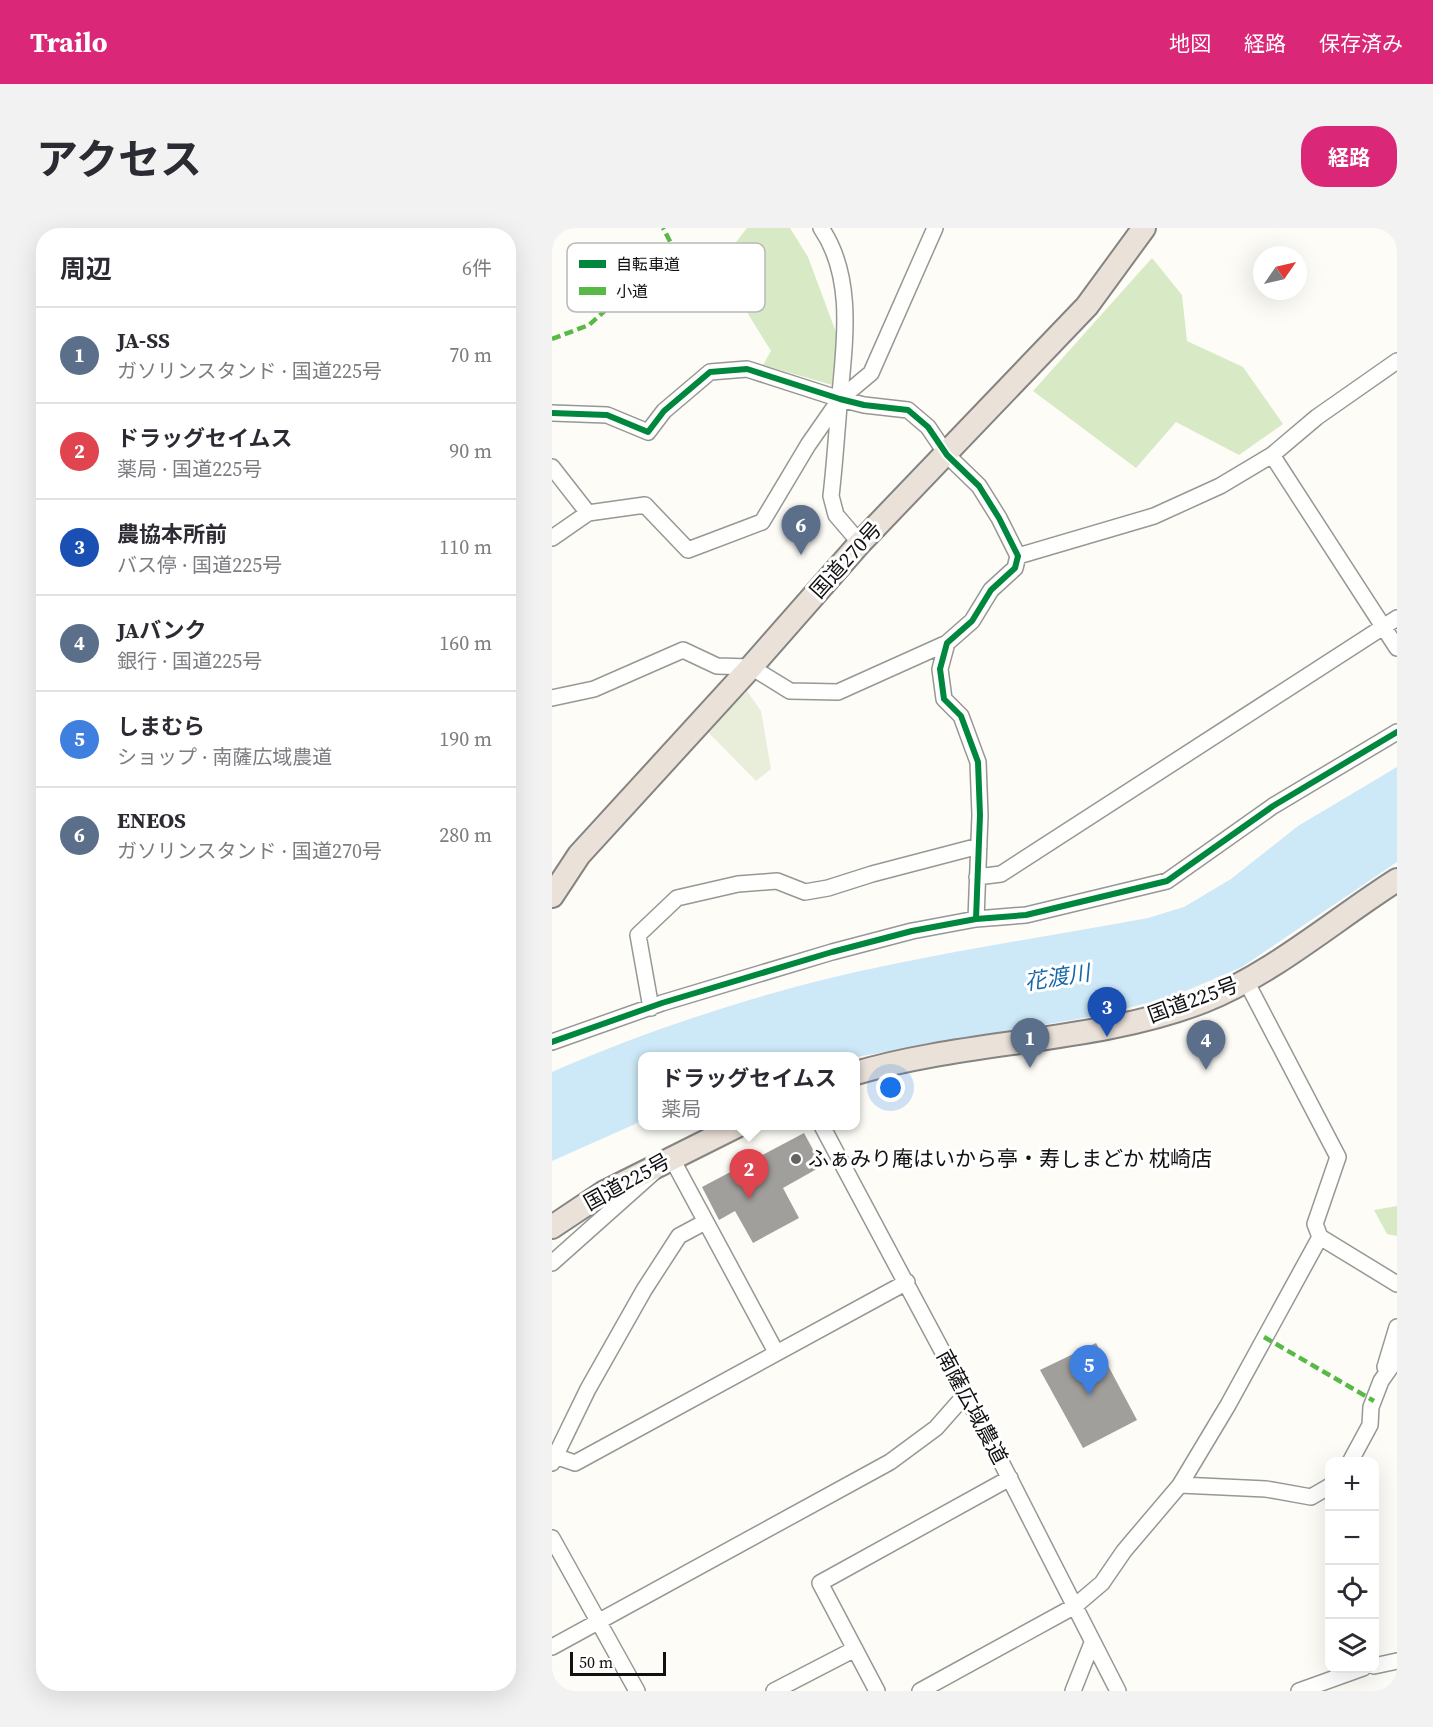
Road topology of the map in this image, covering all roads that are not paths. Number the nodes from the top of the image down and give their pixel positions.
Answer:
1 (821, 228) edge
2 (935, 228) edge
3 (1144, 228) edge
4 (1397, 361) edge
5 (840, 399) junction
6 (552, 413) edge
7 (947, 455) junction
8 (1272, 455) junction
9 (552, 467) edge
10 (588, 513) junction
11 (552, 538) edge
12 (860, 543) junction
13 (1018, 556) junction
14 (1390, 622) edge
15 (947, 643) junction
16 (1397, 648) edge
17 (752, 667) junction
18 (552, 698) edge
19 (1397, 732) edge
20 (979, 846) junction
21 (977, 877) junction
22 (1397, 880) edge
23 (552, 896) edge
24 (976, 919) junction
25 (1246, 981) junction
26 (651, 1008) junction
27 (552, 1042) edge
28 (860, 1072) edge
29 (726, 1130) edge
30 (825, 1130) edge
31 (671, 1157) junction
32 (705, 1222) junction
33 (552, 1227) edge
34 (1320, 1238) junction
35 (552, 1263) edge
36 (907, 1282) junction
37 (1397, 1284) edge
38 (1397, 1327) edge
39 (776, 1352) junction
40 (1397, 1358) edge
41 (1381, 1381) junction
42 (966, 1394) junction
43 (1352, 1457) edge
44 (553, 1459) edge
45 (1010, 1478) junction
46 (1180, 1485) junction
47 (1325, 1488) edge
48 (552, 1538) edge
49 (1075, 1606) junction
50 (598, 1621) junction
51 (1092, 1643) junction
52 (552, 1647) edge
53 (855, 1649) junction
54 (1397, 1661) edge
55 (1379, 1665) edge
56 (1349, 1673) edge
57 (637, 1691) edge
58 (774, 1691) edge
59 (877, 1691) edge
60 (920, 1691) edge
61 (1073, 1691) edge
62 (1118, 1691) edge
63 (1299, 1691) edge

1 - 5 street
2 - 5 street
3 - 7 highway, 国道270号
4 - 8 street
5 - 6 street
5 - 7 street
5 - 10 street
5 - 12 street
7 - 12 highway, 国道270号
7 - 13 street
8 - 13 street
8 - 14 street
9 - 10 street
10 - 11 street
12 - 17 highway, 国道270号
13 - 15 street
14 - 16 street
14 - 21 street
15 - 17 street
15 - 20 street
17 - 18 street
17 - 23 highway, 国道270号
19 - 24 street
20 - 21 street
20 - 26 street
21 - 24 street
22 - 25 highway, 国道225号
24 - 26 street
25 - 28 highway, 国道225号
25 - 34 street
26 - 27 street
29 - 31 highway, 国道225号
30 - 36 street, 南薩広域農道
31 - 32 street
31 - 33 highway, 国道225号
31 - 35 street
32 - 39 street
32 - 44 street
34 - 37 street
34 - 46 street
36 - 39 street
36 - 42 street, 南薩広域農道
38 - 41 street
39 - 44 street
40 - 41 street
41 - 43 street
42 - 45 street, 南薩広域農道
42 - 50 street
45 - 49 street, 南薩広域農道
45 - 53 street
46 - 47 street
46 - 49 street
48 - 50 street
49 - 51 street, 南薩広域農道
49 - 60 street
50 - 52 street
50 - 57 street
51 - 61 street
51 - 62 street, 南薩広域農道
53 - 58 street
53 - 59 street
54 - 55 street
56 - 63 street

